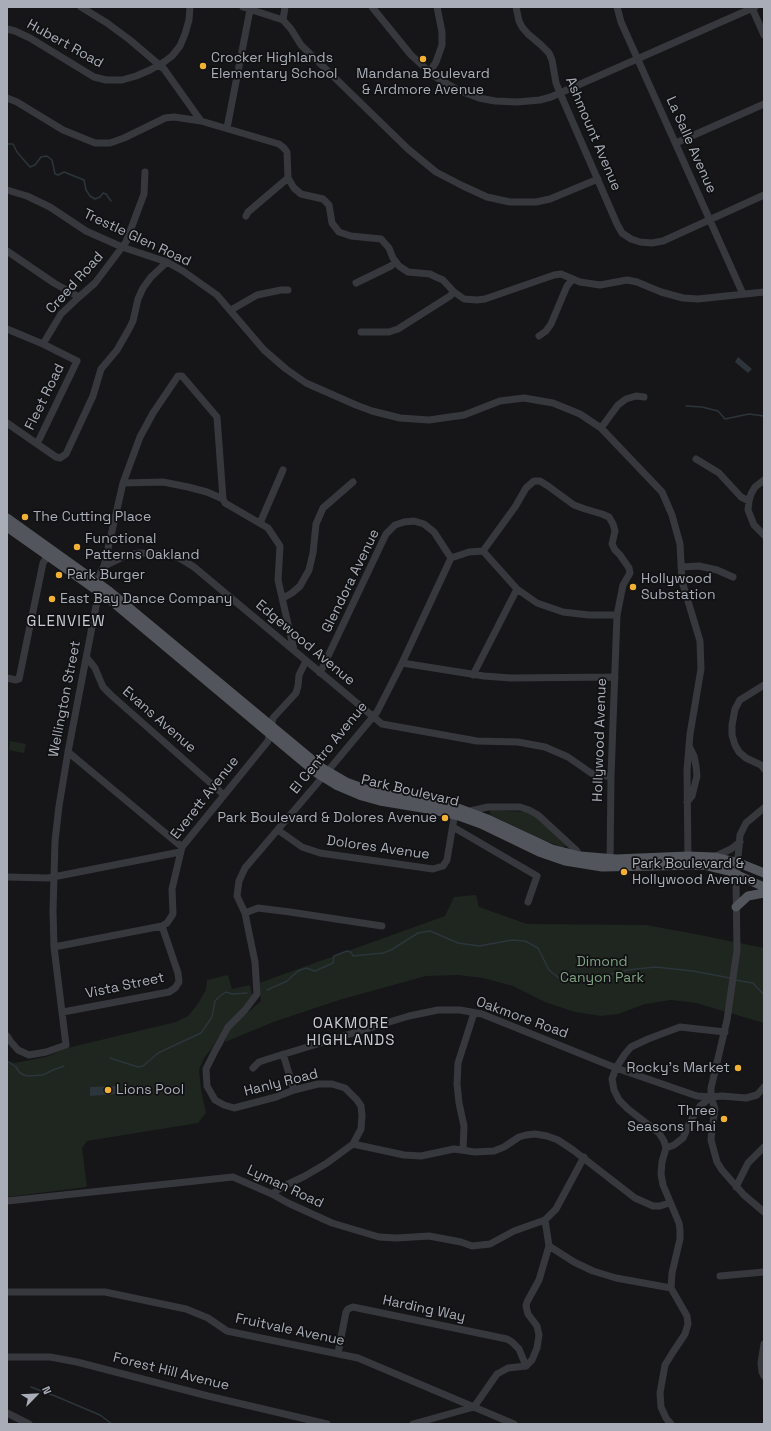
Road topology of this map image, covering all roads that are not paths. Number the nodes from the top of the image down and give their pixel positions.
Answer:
1 (81, 7) edge
2 (190, 7) edge
3 (285, 7) edge
4 (372, 7) edge
5 (437, 7) edge
6 (516, 7) edge
7 (617, 7) edge
8 (246, 8) edge
9 (754, 8) edge
10 (283, 20) junction
11 (7, 29) edge
12 (764, 36) edge
13 (638, 58) junction
14 (159, 65) junction
15 (429, 73) junction
16 (560, 93) junction
17 (7, 98) edge
18 (764, 104) edge
19 (201, 121) junction
20 (227, 128) junction
21 (676, 143) junction
22 (145, 172) dead end
23 (288, 178) junction
24 (598, 180) junction
25 (7, 190) edge
26 (764, 195) edge
27 (246, 216) dead end
28 (709, 219) junction
29 (122, 247) junction
30 (7, 251) edge
31 (167, 262) junction
32 (395, 262) junction
33 (572, 280) junction
34 (356, 283) dead end
35 (288, 290) dead end
36 (454, 292) junction
37 (764, 292) edge
38 (743, 294) junction
39 (79, 297) junction
40 (231, 310) junction
41 (7, 329) edge
42 (361, 332) dead end
43 (539, 336) dead end
44 (43, 344) junction
45 (644, 397) dead end
46 (7, 423) edge
47 (602, 428) junction
48 (37, 444) junction
49 (696, 459) dead end
50 (282, 470) dead end
51 (764, 480) edge
52 (353, 482) dead end
53 (123, 483) junction
54 (222, 499) junction
55 (749, 501) junction
56 (7, 518) edge
57 (260, 523) junction
58 (7, 527) edge
59 (764, 535) edge
60 (483, 551) junction
61 (49, 553) junction
62 (451, 558) junction
63 (104, 566) junction
64 (681, 567) junction
65 (733, 577) dead end
66 (98, 588) junction
67 (517, 589) junction
68 (283, 598) junction
69 (617, 615) junction
70 (294, 650) junction
71 (87, 658) junction
72 (306, 661) junction
73 (402, 663) junction
74 (320, 673) junction
75 (473, 675) junction
76 (615, 677) junction
77 (7, 678) edge
78 (764, 685) edge
79 (372, 716) junction
80 (270, 730) junction
81 (68, 752) junction
82 (764, 769) edge
83 (325, 775) junction
84 (611, 776) junction
85 (224, 794) junction
86 (764, 808) edge
87 (455, 811) junction
88 (470, 811) junction
89 (453, 827) junction
90 (278, 830) junction
91 (740, 842) junction
92 (181, 850) junction
93 (580, 856) junction
94 (714, 857) junction
95 (688, 860) junction
96 (610, 863) junction
97 (739, 863) junction
98 (764, 873) edge
99 (737, 875) junction
100 (7, 877) edge
101 (53, 877) junction
102 (764, 887) edge
103 (764, 893) edge
104 (528, 902) dead end
105 (736, 907) junction
106 (245, 913) junction
107 (162, 926) junction
108 (382, 926) dead end
109 (54, 947) junction
110 (63, 1012) junction
111 (474, 1013) junction
112 (725, 1032) junction
113 (7, 1036) edge
114 (215, 1051) joint
115 (283, 1054) junction
116 (253, 1068) dead end
117 (616, 1068) junction
118 (764, 1087) edge
119 (294, 1090) junction
120 (711, 1097) junction
121 (353, 1144) junction
122 (764, 1147) edge
123 (666, 1148) junction
124 (463, 1150) junction
125 (584, 1157) junction
126 (736, 1187) junction
127 (272, 1194) junction
128 (7, 1201) edge
129 (669, 1203) junction
130 (764, 1212) edge
131 (545, 1220) junction
132 (549, 1246) junction
133 (764, 1272) edge
134 (720, 1276) dead end
135 (672, 1288) junction
136 (7, 1292) edge
137 (764, 1344) edge
138 (338, 1353) junction
139 (7, 1357) edge
140 (526, 1366) junction
141 (764, 1376) edge
142 (474, 1407) junction
143 (7, 1413) edge
144 (29, 1424) edge
145 (327, 1424) edge
146 (413, 1424) edge
147 (514, 1424) edge
148 (672, 1424) edge

1 - 14 street
2 - 14 street, Hubert Road
3 - 10 street
4 - 15 street
5 - 15 street
6 - 16 street, Ashmount Avenue
7 - 13 street, La Salle Avenue
8 - 10 street
8 - 20 street
9 - 12 street
9 - 13 street
10 - 24 street
11 - 14 street, Hubert Road
13 - 16 street
13 - 21 street, La Salle Avenue
14 - 19 street
15 - 16 street
16 - 24 street, Ashmount Avenue
17 - 19 street
18 - 21 street
19 - 20 street
20 - 23 street
21 - 28 street, La Salle Avenue
22 - 29 street, Creed Road
23 - 27 street
23 - 32 street
24 - 28 street, Ashmount Avenue
25 - 29 street, Trestle Glen Road
26 - 28 street
28 - 38 street, La Salle Avenue
29 - 31 street, Trestle Glen Road
29 - 39 street, Creed Road
30 - 39 street
31 - 40 street, Trestle Glen Road
31 - 48 street
32 - 34 street
32 - 36 street
33 - 36 street
33 - 38 street
33 - 43 street
35 - 40 street
36 - 42 street
37 - 38 street
39 - 44 street, Creed Road
40 - 47 street, Trestle Glen Road
41 - 44 street
44 - 48 street, Fleet Road
45 - 47 street
46 - 48 street
47 - 64 street, Trestle Glen Road
49 - 55 street
50 - 57 street
51 - 55 street
52 - 68 street
53 - 54 street
53 - 54 street, Wellington Street
53 - 63 street, Wellington Street
54 - 57 street
55 - 59 street
56 - 61 main road, Park Boulevard
57 - 68 street
58 - 61 main road, Park Boulevard
60 - 62 street
60 - 67 street
60 - 69 street, Hollywood Avenue
61 - 66 main road, Park Boulevard
61 - 77 street
62 - 73 street, El Centro Avenue
62 - 74 street, Glendora Avenue
63 - 66 street, Wellington Street
63 - 70 street, Edgewood Avenue
64 - 65 street
64 - 95 street, Trestle Glen Road
66 - 71 street, Wellington Street
66 - 80 main road, Park Boulevard
67 - 69 street
67 - 75 street
68 - 70 street
69 - 76 street, Hollywood Avenue
70 - 72 street, Edgewood Avenue
71 - 81 street, Wellington Street
71 - 85 street, Evans Avenue
72 - 74 street, Edgewood Avenue
72 - 80 street, Everett Avenue
73 - 75 street
73 - 79 street, El Centro Avenue
74 - 79 street, Edgewood Avenue
75 - 76 street
76 - 84 street, Hollywood Avenue
78 - 82 street
79 - 83 street, El Centro Avenue
79 - 84 street, Edgewood Avenue
80 - 83 main road, Park Boulevard
80 - 85 street, Everett Avenue
81 - 92 street
81 - 101 street, Wellington Street
83 - 87 main road, Park Boulevard
83 - 90 street, El Centro Avenue
84 - 96 street, Hollywood Avenue
85 - 92 street, Everett Avenue
86 - 91 street
87 - 88 main road, Park Boulevard
87 - 89 street, Dolores Avenue
87 - 96 main road, Park Boulevard
88 - 93 main road, Park Boulevard
88 - 93 street, Park Boulevard
89 - 90 street, Dolores Avenue
89 - 104 street
90 - 106 street, El Centro Avenue
91 - 94 street
91 - 97 street
92 - 101 street
92 - 107 street, Everett Avenue
93 - 96 main road, Park Boulevard
94 - 95 main road, Park Boulevard
94 - 97 main road, Park Boulevard
95 - 96 main road, Park Boulevard
95 - 99 main road, Park Boulevard
97 - 98 main road, Park Boulevard
97 - 99 street
99 - 102 main road, Park Boulevard
99 - 105 street
100 - 101 street
101 - 109 street, Wellington Street
103 - 105 main road
105 - 112 street
106 - 108 street
106 - 114 street, El Centro Avenue
107 - 109 street
107 - 110 street, Vista Street
109 - 110 street, Wellington Street
110 - 113 street, Wellington Street
111 - 115 street, Oakmore Road
111 - 117 street, Oakmore Road
111 - 124 street
112 - 117 street
112 - 120 street
114 - 119 street, Hanly Road
115 - 116 street, Oakmore Road
115 - 119 street
117 - 120 street, Oakmore Road
117 - 123 street
118 - 120 street, Oakmore Road
119 - 121 street, Hanly Road
120 - 123 street
120 - 126 street
121 - 124 street
121 - 127 street
122 - 126 street
123 - 129 street
124 - 125 street
125 - 129 street
125 - 131 street
126 - 130 street
127 - 128 street, Lyman Road
127 - 131 street, Lyman Road
129 - 135 street
131 - 132 street
132 - 135 street
132 - 140 street
133 - 134 street
135 - 148 street
136 - 138 street, Fruitvale Avenue
137 - 141 street
138 - 140 street, Harding Way
138 - 142 street, Fruitvale Avenue
139 - 145 street, Forest Hill Avenue
140 - 142 street
142 - 146 street
142 - 147 street, Fruitvale Avenue
143 - 144 street

